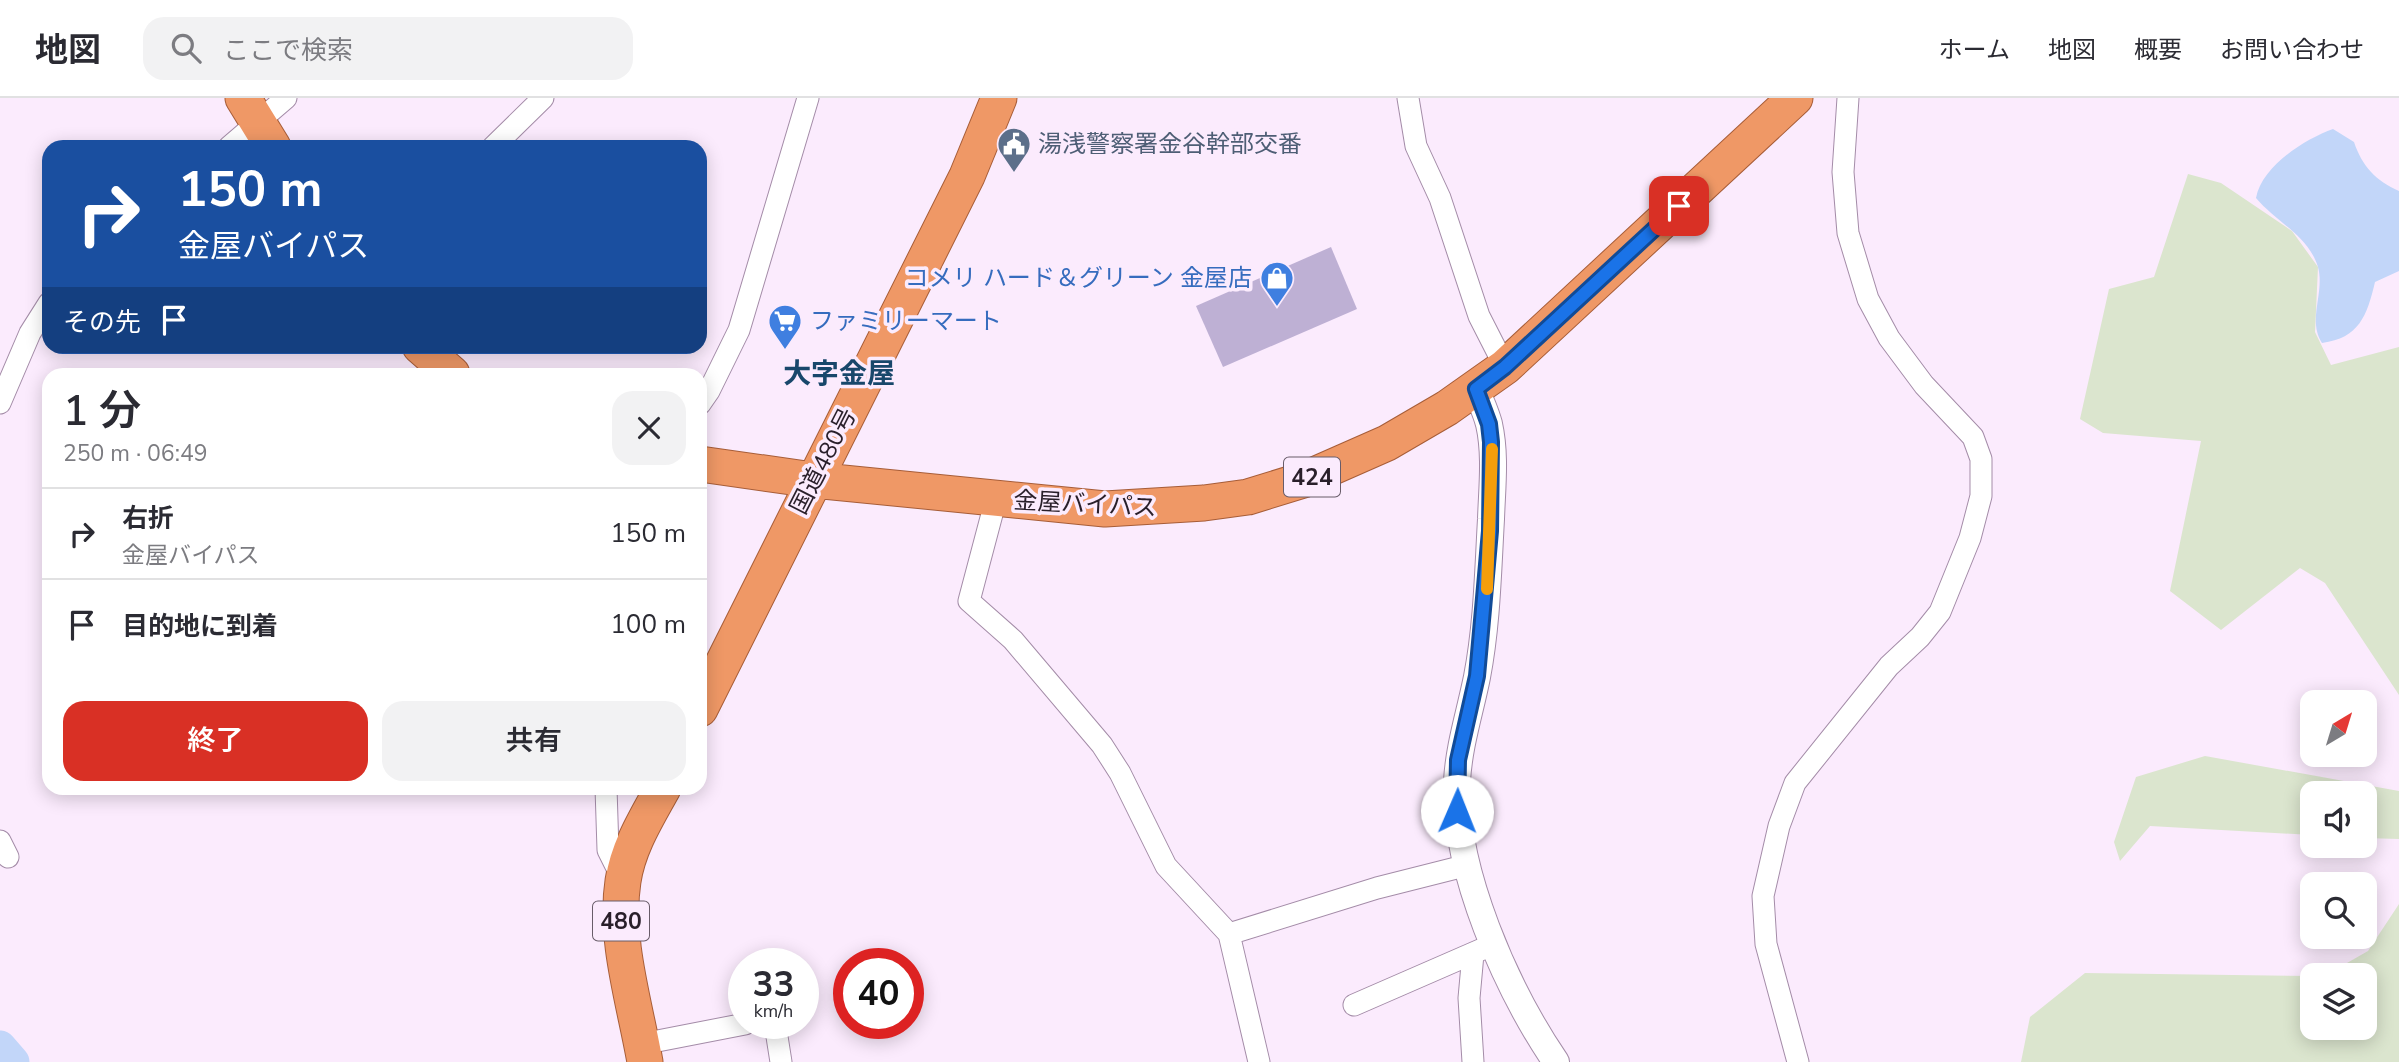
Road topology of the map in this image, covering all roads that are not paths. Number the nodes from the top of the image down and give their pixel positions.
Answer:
1 (286, 98) edge
2 (543, 98) edge
3 (808, 98) edge
4 (999, 98) edge
5 (1408, 98) edge
6 (1795, 98) edge
7 (1848, 98) edge
8 (257, 120) edge
9 (236, 140) edge
10 (500, 140) edge
11 (42, 314) edge
12 (429, 354) edge
13 (1505, 367) junction
14 (445, 368) edge
15 (1476, 389) junction
16 (707, 391) edge
17 (0, 403) edge
18 (707, 465) edge
19 (813, 480) junction
20 (996, 499) junction
21 (707, 695) edge
22 (606, 795) edge
23 (659, 795) edge
24 (1468, 865) junction
25 (623, 880) junction
26 (1229, 934) junction
27 (1483, 949) junction
28 (1354, 1005) dead end
29 (728, 1029) edge
30 (777, 1039) edge
31 (643, 1053) edge
32 (781, 1062) edge
33 (1259, 1062) edge
34 (1473, 1062) edge
35 (1556, 1062) edge
36 (1798, 1062) edge

1 - 8 street
2 - 10 street
3 - 16 street
4 - 19 highway, 国道480号
5 - 13 street
6 - 13 highway, 金屋バイパス / 424
7 - 36 street
8 - 9 street
11 - 17 street
12 - 14 highway
13 - 15 highway, 金屋バイパス / 424
15 - 20 highway, 金屋バイパス / 424
15 - 24 street
18 - 19 highway, 金屋バイパス / 424
19 - 20 highway, 金屋バイパス / 424
19 - 21 highway, 国道480号
20 - 26 street
22 - 25 street
23 - 25 highway, 480
24 - 26 street
24 - 27 street
25 - 31 highway, 480
26 - 33 street
27 - 28 street
27 - 34 street
27 - 35 street
29 - 31 street
30 - 32 street

